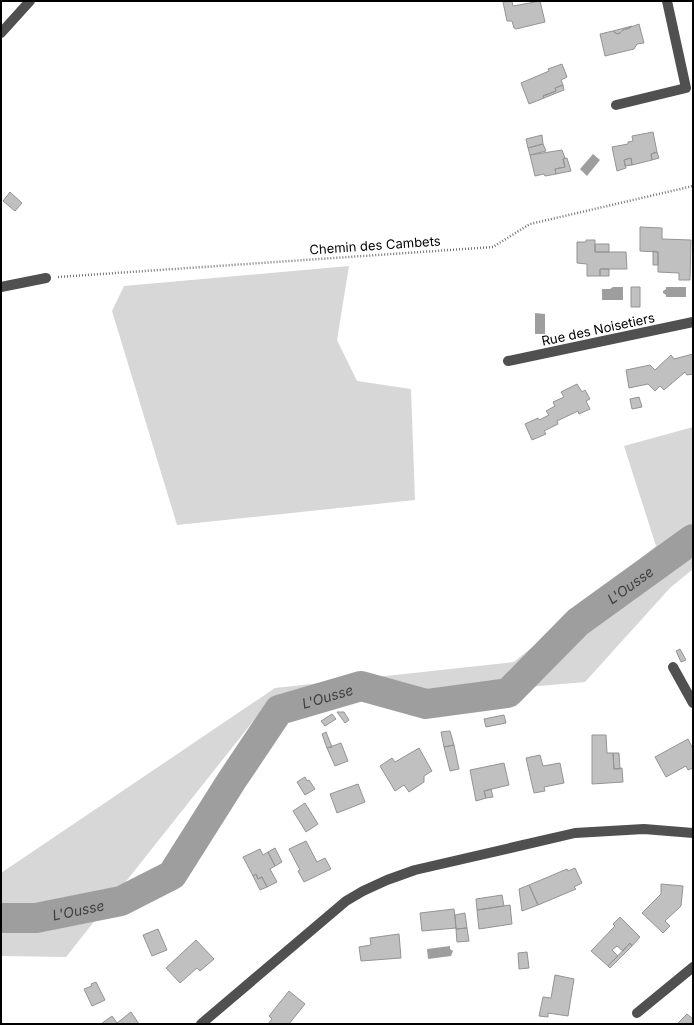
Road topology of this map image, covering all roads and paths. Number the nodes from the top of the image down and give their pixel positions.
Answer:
1 (30, 1) edge
2 (667, 1) edge
3 (1, 33) edge
4 (616, 105) dead end
5 (693, 186) edge
6 (51, 278) joint
7 (1, 286) edge
8 (693, 322) edge
9 (508, 361) dead end
10 (673, 667) dead end
11 (693, 703) edge
12 (693, 833) edge
13 (693, 967) edge
14 (637, 1013) dead end
15 (201, 1024) edge

1 - 3 street
2 - 4 street
5 - 6 path, Chemin des Cambets
6 - 7 street
8 - 9 street, Rue des Noisetiers
10 - 11 street
12 - 15 street
13 - 14 street

